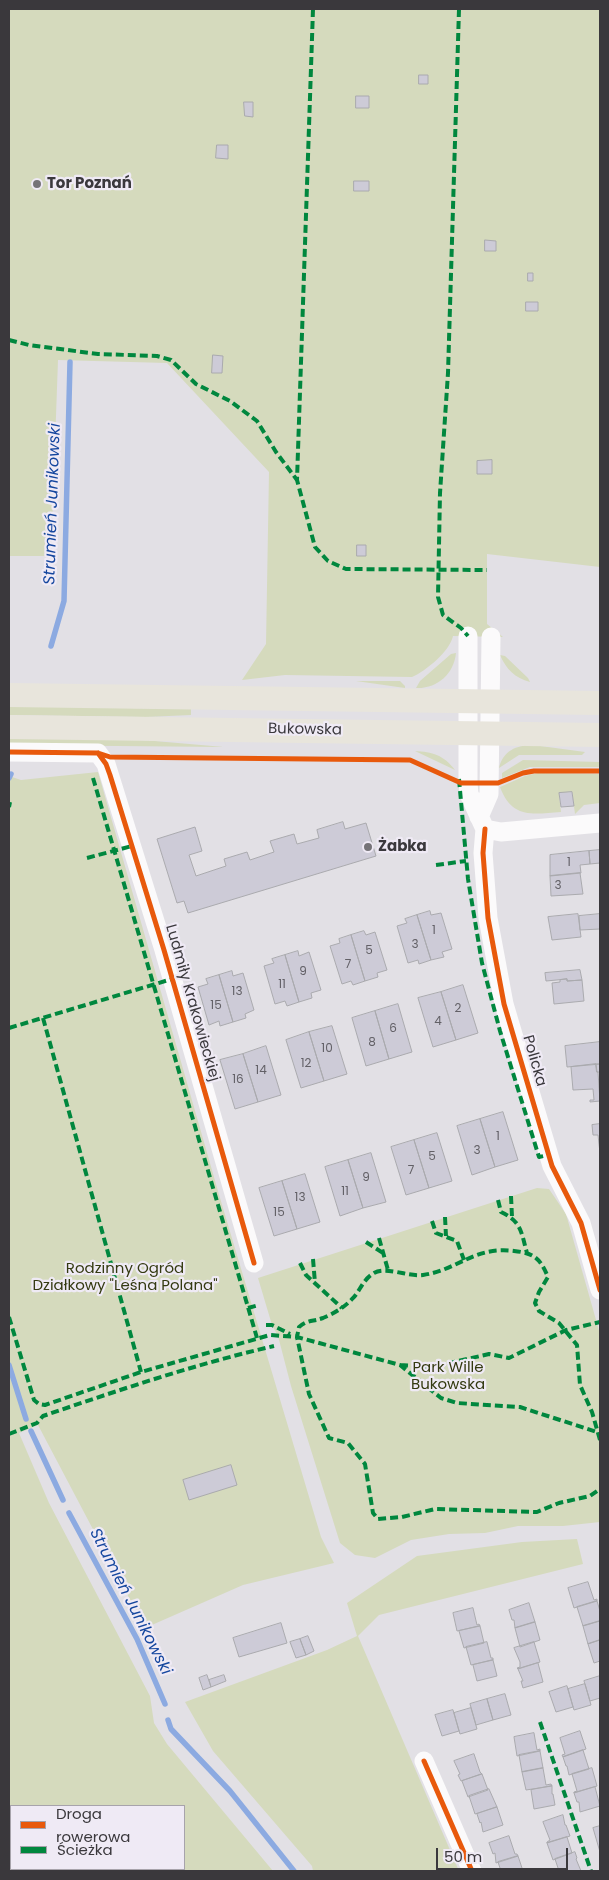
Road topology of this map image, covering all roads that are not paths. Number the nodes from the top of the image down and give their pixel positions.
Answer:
1 (468, 636) dead end
2 (491, 637) dead end
3 (9, 695) edge
4 (479, 701) junction
5 (600, 703) edge
6 (9, 727) edge
7 (479, 733) junction
8 (600, 735) edge
9 (9, 752) edge
10 (600, 822) edge
11 (482, 823) junction
12 (254, 1263) dead end
13 (600, 1290) edge
14 (424, 1761) dead end
15 (472, 1871) edge

1 - 4 street
2 - 4 street
3 - 4 main road, Bukowska
4 - 5 main road, Bukowska
4 - 7 street, Policka
6 - 7 main road, Bukowska
7 - 8 main road, Bukowska
7 - 11 street, Policka
9 - 12 street, Ludmiły Krakowieckiej
10 - 11 street
11 - 13 street, Policka
14 - 15 street

